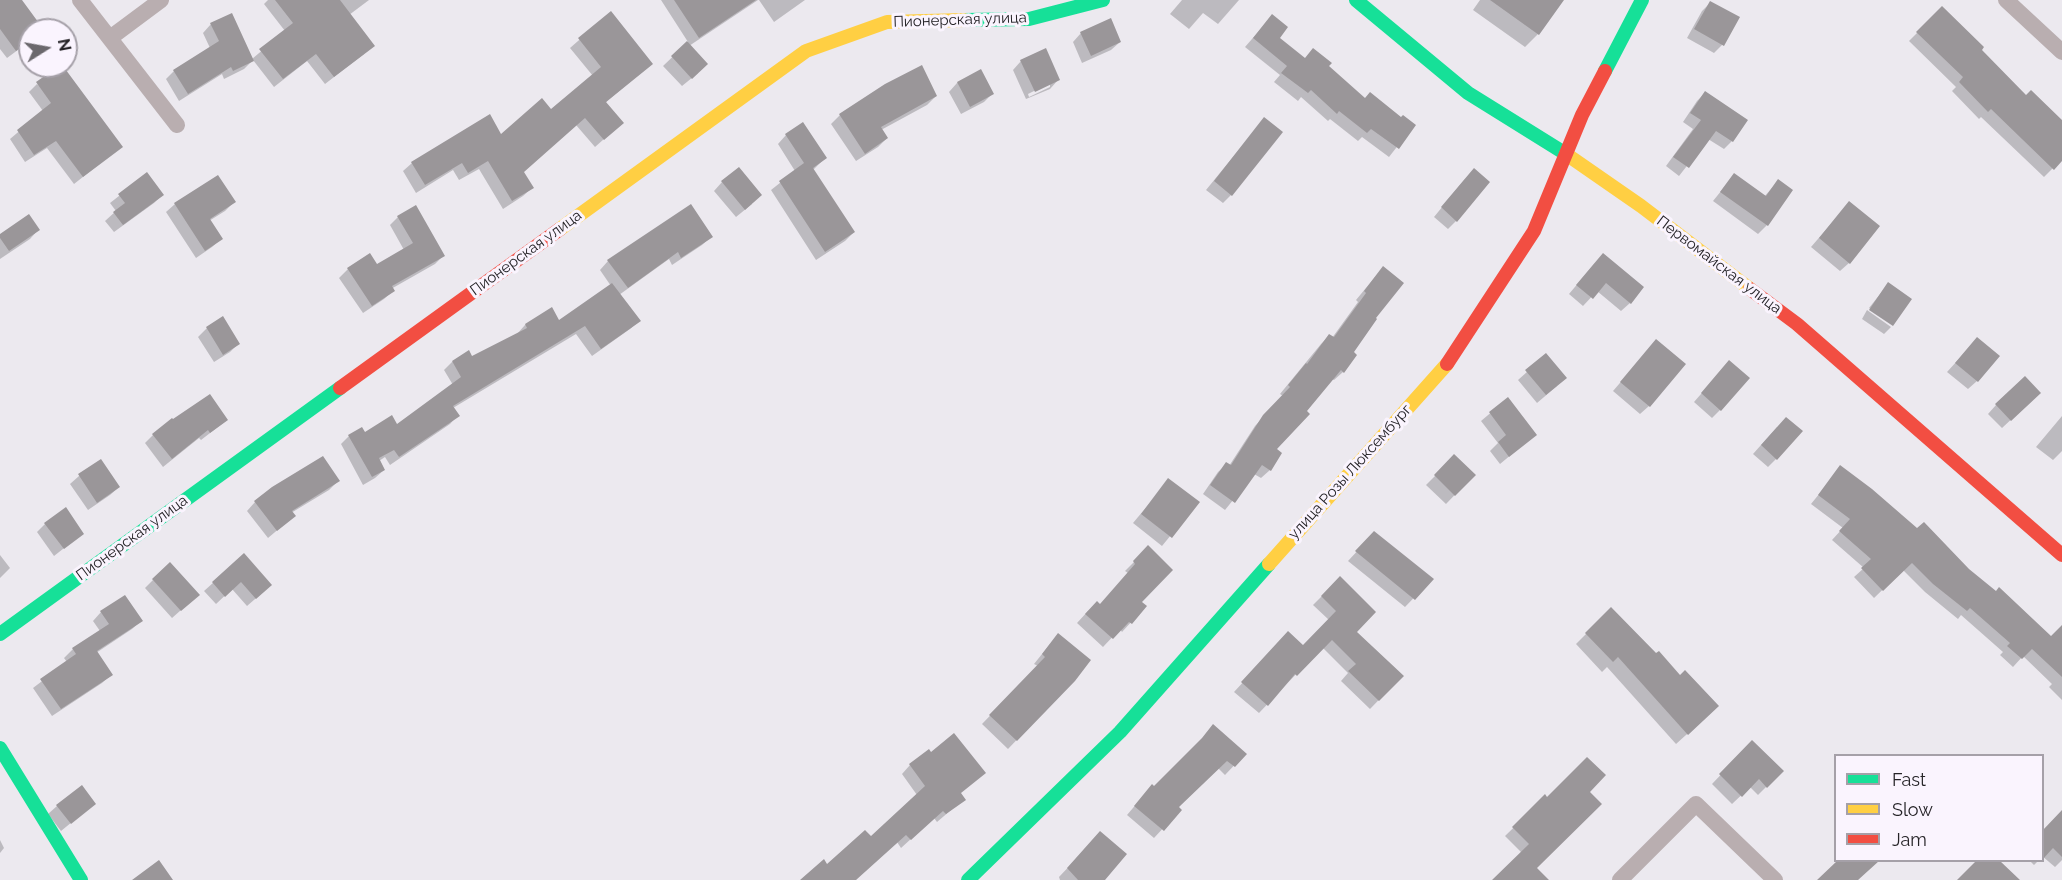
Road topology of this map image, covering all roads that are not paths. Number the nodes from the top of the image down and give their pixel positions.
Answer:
1 (80, 0) edge
2 (161, 0) edge
3 (1103, 0) edge
4 (1356, 0) edge
5 (1642, 0) edge
6 (2006, 0) edge
7 (110, 38) junction
8 (2062, 52) edge
9 (177, 125) dead end
10 (1565, 153) junction
11 (2062, 555) edge
12 (0, 634) edge
13 (0, 748) edge
14 (81, 880) edge
15 (968, 880) edge
16 (1620, 880) edge
17 (1775, 880) edge

1 - 7 street
2 - 7 street
3 - 12 street, Пионерская улица
4 - 10 street, Первомайская улица
5 - 10 street, улица Розы Люксембург
6 - 8 street
7 - 9 street
10 - 11 street, Первомайская улица
10 - 15 street, улица Розы Люксембург
13 - 14 street
16 - 17 street

